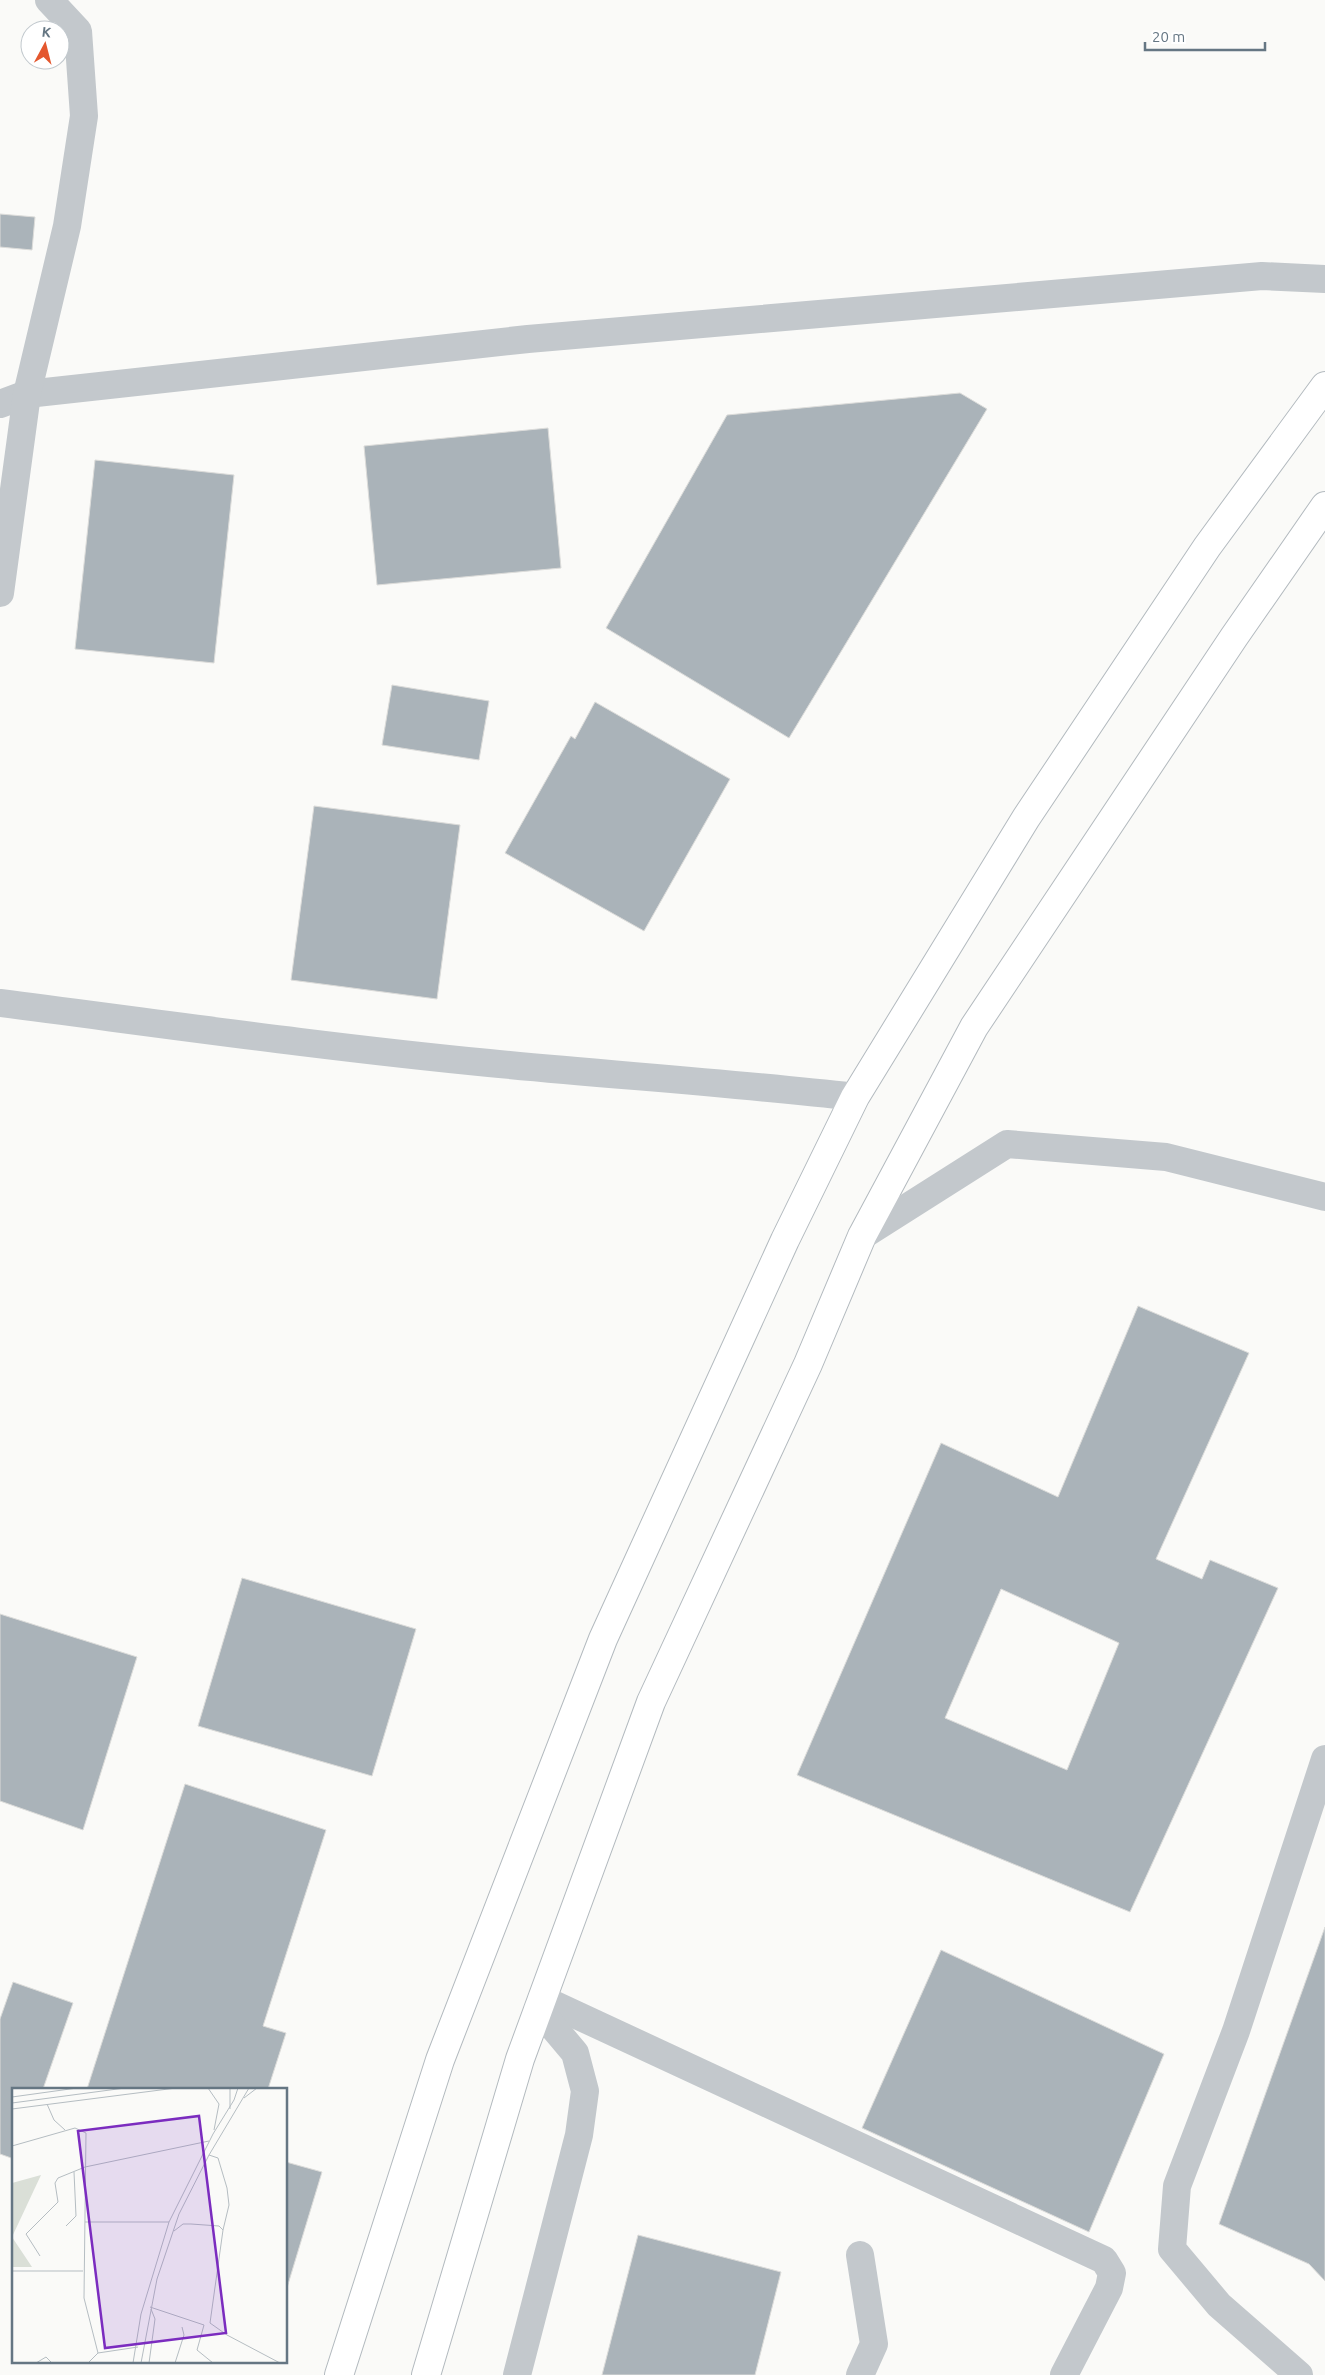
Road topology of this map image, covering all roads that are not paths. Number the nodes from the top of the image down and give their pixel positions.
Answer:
1 (49, 0) edge
2 (1325, 279) edge
3 (1325, 386) edge
4 (27, 394) junction
5 (0, 404) edge
6 (1325, 506) edge
7 (0, 593) edge
8 (0, 1003) edge
9 (855, 1097) junction
10 (1325, 1197) edge
11 (862, 1236) junction
12 (1325, 1759) edge
13 (540, 2004) junction
14 (860, 2254) dead end
15 (339, 2375) edge
16 (426, 2375) edge
17 (517, 2375) edge
18 (860, 2375) edge
19 (1064, 2375) edge
20 (1299, 2375) edge

1 - 4 street
2 - 4 street
3 - 9 main road
4 - 5 street
4 - 7 street
6 - 11 main road
8 - 9 street
9 - 15 main road
10 - 11 street
11 - 13 main road
12 - 20 street
13 - 16 main road
13 - 17 street
13 - 19 street
14 - 18 street

